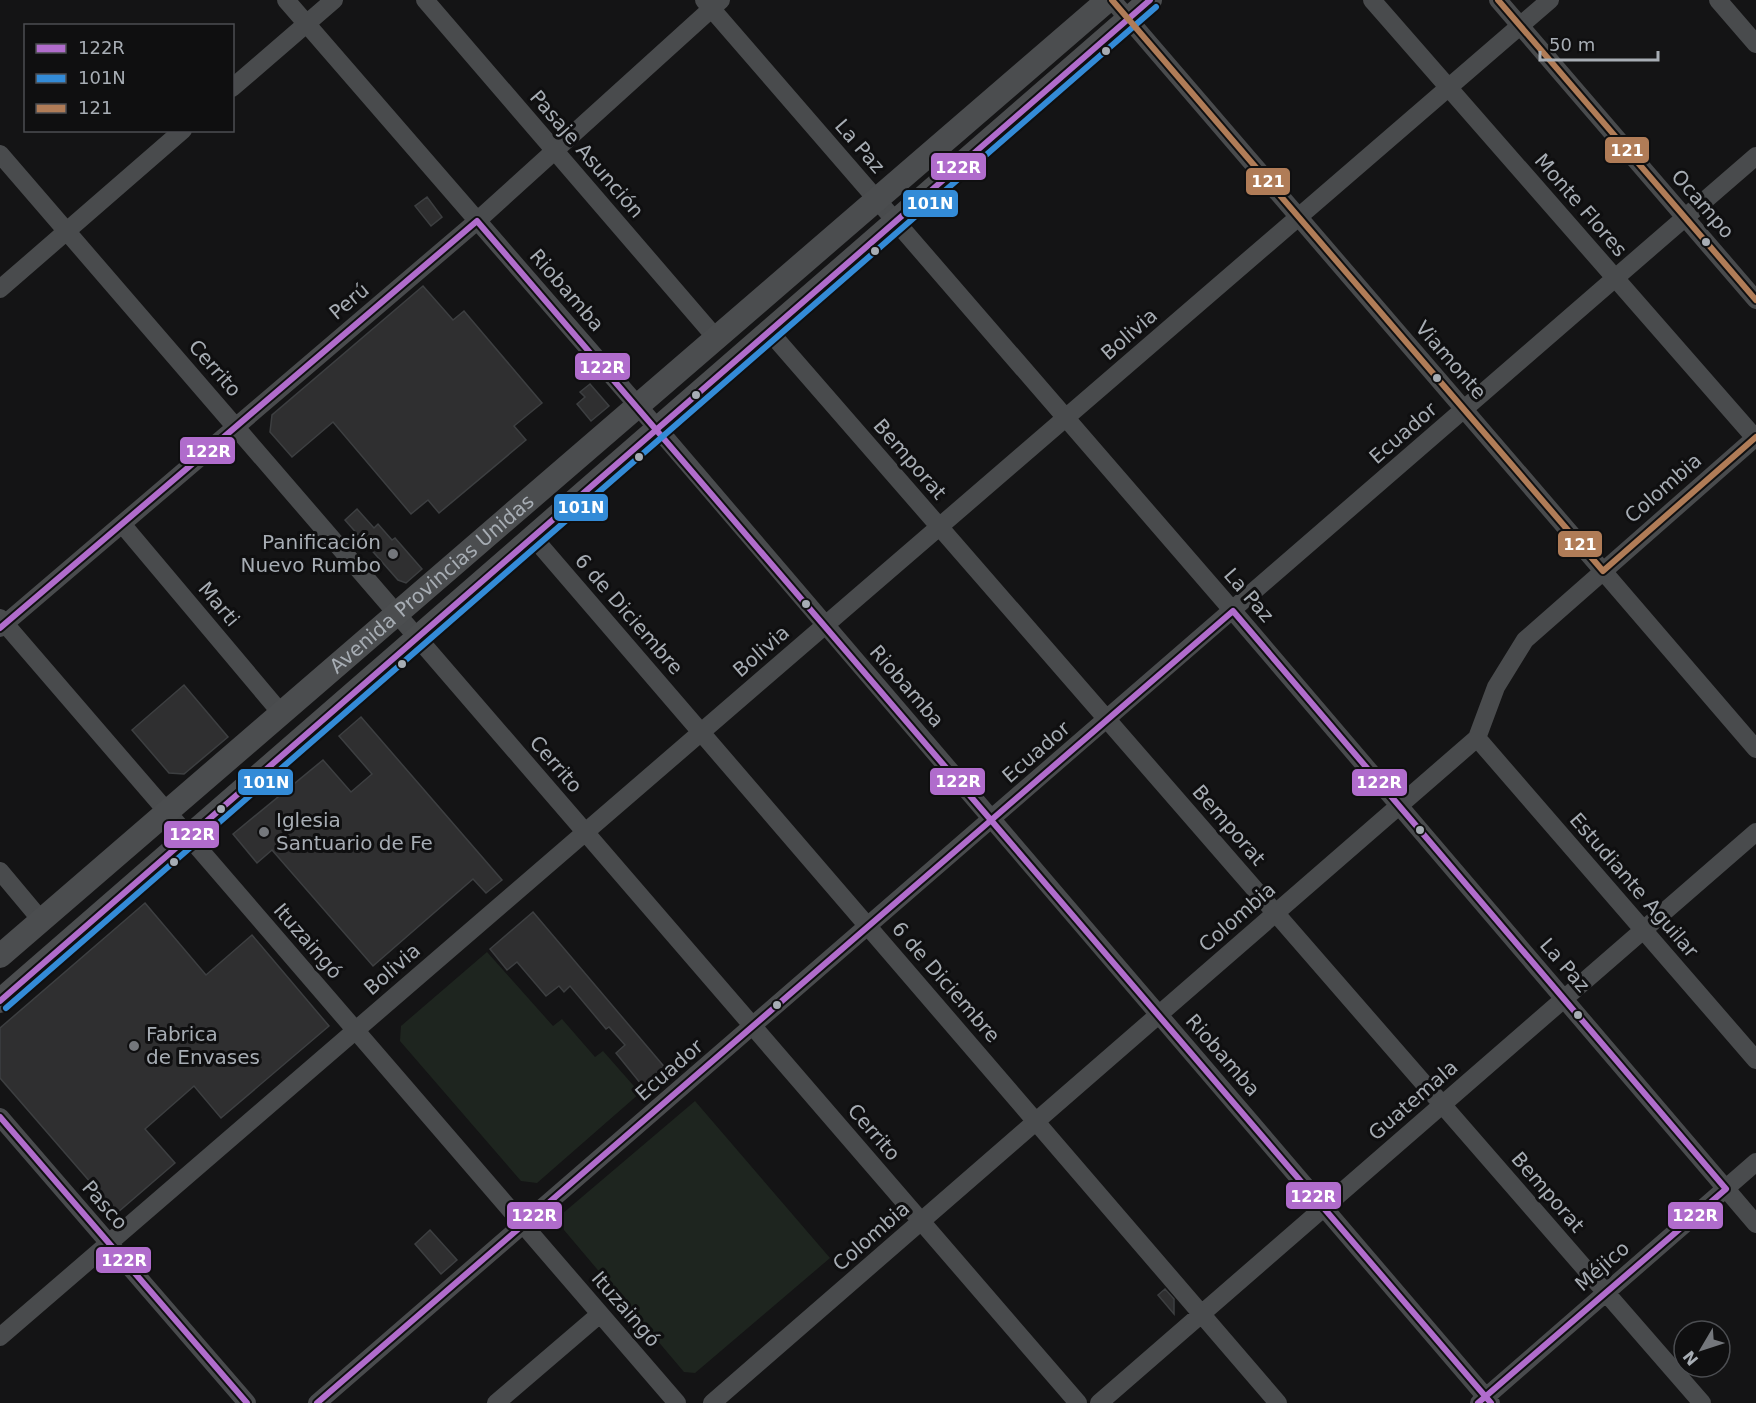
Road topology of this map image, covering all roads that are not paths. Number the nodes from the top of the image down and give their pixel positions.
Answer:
1 (286, 0) edge
2 (334, 0) edge
3 (425, 0) edge
4 (1110, 0) edge
5 (1150, 0) edge
6 (1372, 0) edge
7 (1498, 0) edge
8 (1550, 0) edge
9 (1718, 0) edge
10 (712, 3) edge
11 (1128, 19) junction
12 (306, 24) junction
13 (1520, 26) junction
14 (1756, 45) edge
15 (234, 85) edge
16 (1449, 87) junction
17 (181, 132) edge
18 (555, 151) junction
19 (0, 154) edge
20 (1756, 156) edge
21 (877, 199) junction
22 (1299, 217) junction
23 (1685, 218) junction
24 (477, 221) junction
25 (896, 221) junction
26 (67, 231) junction
27 (1616, 278) junction
28 (0, 289) edge
29 (1756, 300) edge
30 (769, 331) junction
31 (716, 338) junction
32 (638, 405) junction
33 (1464, 410) junction
34 (1066, 418) junction
35 (236, 426) junction
36 (658, 429) junction
37 (1756, 438) edge
38 (122, 524) junction
39 (939, 527) junction
40 (533, 537) junction
41 (1603, 571) junction
42 (1233, 611) junction
43 (396, 613) junction
44 (2, 624) edge
45 (826, 625) junction
46 (417, 637) junction
47 (282, 712) junction
48 (1107, 720) junction
49 (701, 732) junction
50 (1477, 738) junction
51 (1756, 748) edge
52 (1399, 806) junction
53 (166, 811) junction
54 (992, 820) junction
55 (585, 832) junction
56 (1756, 832) edge
57 (188, 837) junction
58 (0, 871) edge
59 (1276, 913) junction
60 (41, 920) junction
61 (869, 927) junction
62 (1643, 930) junction
63 (0, 956) edge
64 (1564, 999) junction
65 (0, 1001) edge
66 (1159, 1015) junction
67 (754, 1027) junction
68 (355, 1030) junction
69 (1756, 1060) edge
70 (1442, 1104) junction
71 (0, 1117) edge
72 (1036, 1121) junction
73 (1756, 1162) edge
74 (1726, 1189) junction
75 (1324, 1207) junction
76 (921, 1221) junction
77 (1756, 1224) edge
78 (524, 1226) junction
79 (109, 1243) junction
80 (1605, 1293) junction
81 (600, 1314) junction
82 (1202, 1314) junction
83 (0, 1337) edge
84 (1485, 1401) edge
85 (247, 1403) edge
86 (317, 1403) edge
87 (496, 1403) edge
88 (677, 1403) edge
89 (712, 1403) edge
90 (1078, 1403) edge
91 (1099, 1403) edge
92 (1278, 1403) edge
93 (1702, 1403) edge

1 - 12 street, Riobamba
2 - 12 street
3 - 18 street, Pasaje Asunción
4 - 11 street, Viamonte
4 - 21 main road, Avenida Provincias Unidas
5 - 11 main road, Avenida Provincias Unidas
6 - 16 street, Monte Flores
7 - 13 street, Ocampo
8 - 13 street, Bolivia
9 - 14 street
10 - 18 street, Perú
10 - 21 street, La Paz
11 - 22 street, Viamonte
11 - 25 main road, Avenida Provincias Unidas
12 - 15 street
12 - 24 street, Riobamba
13 - 16 street, Bolivia
13 - 23 street, Ocampo
16 - 22 street, Bolivia
16 - 27 street, Monte Flores
17 - 26 street
18 - 24 street, Perú
18 - 31 street, Pasaje Asunción
19 - 26 street, Cerrito
20 - 23 street, Ecuador
21 - 25 street, La Paz
21 - 31 main road, Avenida Provincias Unidas
22 - 33 street, Viamonte
22 - 34 street, Bolivia
23 - 27 street, Ecuador
23 - 29 street, Ocampo
24 - 32 street, Riobamba
24 - 35 street, Perú
25 - 30 main road, Avenida Provincias Unidas
25 - 34 street, La Paz
26 - 28 street
26 - 35 street, Cerrito
27 - 33 street, Ecuador
27 - 37 street, Monte Flores
30 - 36 main road, Avenida Provincias Unidas
30 - 39 street, Bemporat
31 - 32 main road, Avenida Provincias Unidas
32 - 36 street, Riobamba
32 - 43 main road, Avenida Provincias Unidas
33 - 41 street, Viamonte
33 - 42 street, Ecuador
34 - 39 street, Bolivia
34 - 42 street, La Paz
35 - 38 street, Perú
35 - 43 street, Cerrito
36 - 40 main road, Avenida Provincias Unidas
36 - 45 street, Riobamba
37 - 41 street, Colombia
38 - 44 street, Perú
38 - 47 street, Marti
39 - 45 street, Bolivia
39 - 48 street, Bemporat
40 - 46 main road, Avenida Provincias Unidas
40 - 49 street, 6 de Diciembre
41 - 50 street, Colombia
41 - 51 street, Viamonte
42 - 48 street, Ecuador
42 - 52 street, La Paz
43 - 46 street, Cerrito
43 - 47 main road, Avenida Provincias Unidas
44 - 53 street, Ituzaingó
45 - 49 street, Bolivia
45 - 54 street, Riobamba
46 - 55 street, Cerrito
46 - 57 main road, Avenida Provincias Unidas
47 - 53 main road, Avenida Provincias Unidas
48 - 54 street, Ecuador
48 - 59 street, Bemporat
49 - 55 street, Bolivia
49 - 61 street, 6 de Diciembre
50 - 52 street, Colombia
50 - 62 street, Estudiante Aguilar
52 - 59 street, Colombia
52 - 64 street, La Paz
53 - 57 street, Ituzaingó
53 - 60 main road, Avenida Provincias Unidas
54 - 61 street, Ecuador
54 - 66 street, Riobamba
55 - 67 street, Cerrito
55 - 68 street, Bolivia
56 - 62 street, Guatemala
57 - 65 main road, Avenida Provincias Unidas
57 - 68 street, Ituzaingó
58 - 60 street
59 - 66 street, Colombia
59 - 70 street, Bemporat
60 - 63 main road, Avenida Provincias Unidas
61 - 67 street, Ecuador
61 - 72 street, 6 de Diciembre
62 - 64 street, Guatemala
62 - 69 street, Estudiante Aguilar
64 - 70 street, Guatemala
64 - 74 street, La Paz
66 - 72 street, Colombia
66 - 75 street, Riobamba
67 - 76 street, Cerrito
67 - 78 street, Ecuador
68 - 78 street, Ituzaingó
68 - 79 street, Bolivia
70 - 75 street, Guatemala
70 - 80 street, Bemporat
71 - 79 street, Pasco
72 - 76 street, Colombia
72 - 82 street, 6 de Diciembre
73 - 74 street, Méjico
74 - 77 street, La Paz
74 - 80 street, Méjico
75 - 82 street, Guatemala
75 - 84 street, Riobamba
76 - 89 street, Colombia
76 - 90 street, Cerrito
78 - 81 street, Ituzaingó
78 - 86 street, Ecuador
79 - 83 street, Bolivia
79 - 85 street, Pasco
80 - 84 street, Méjico
80 - 93 street, Bemporat
81 - 87 street
81 - 88 street, Ituzaingó
82 - 91 street, Guatemala
82 - 92 street, 6 de Diciembre

